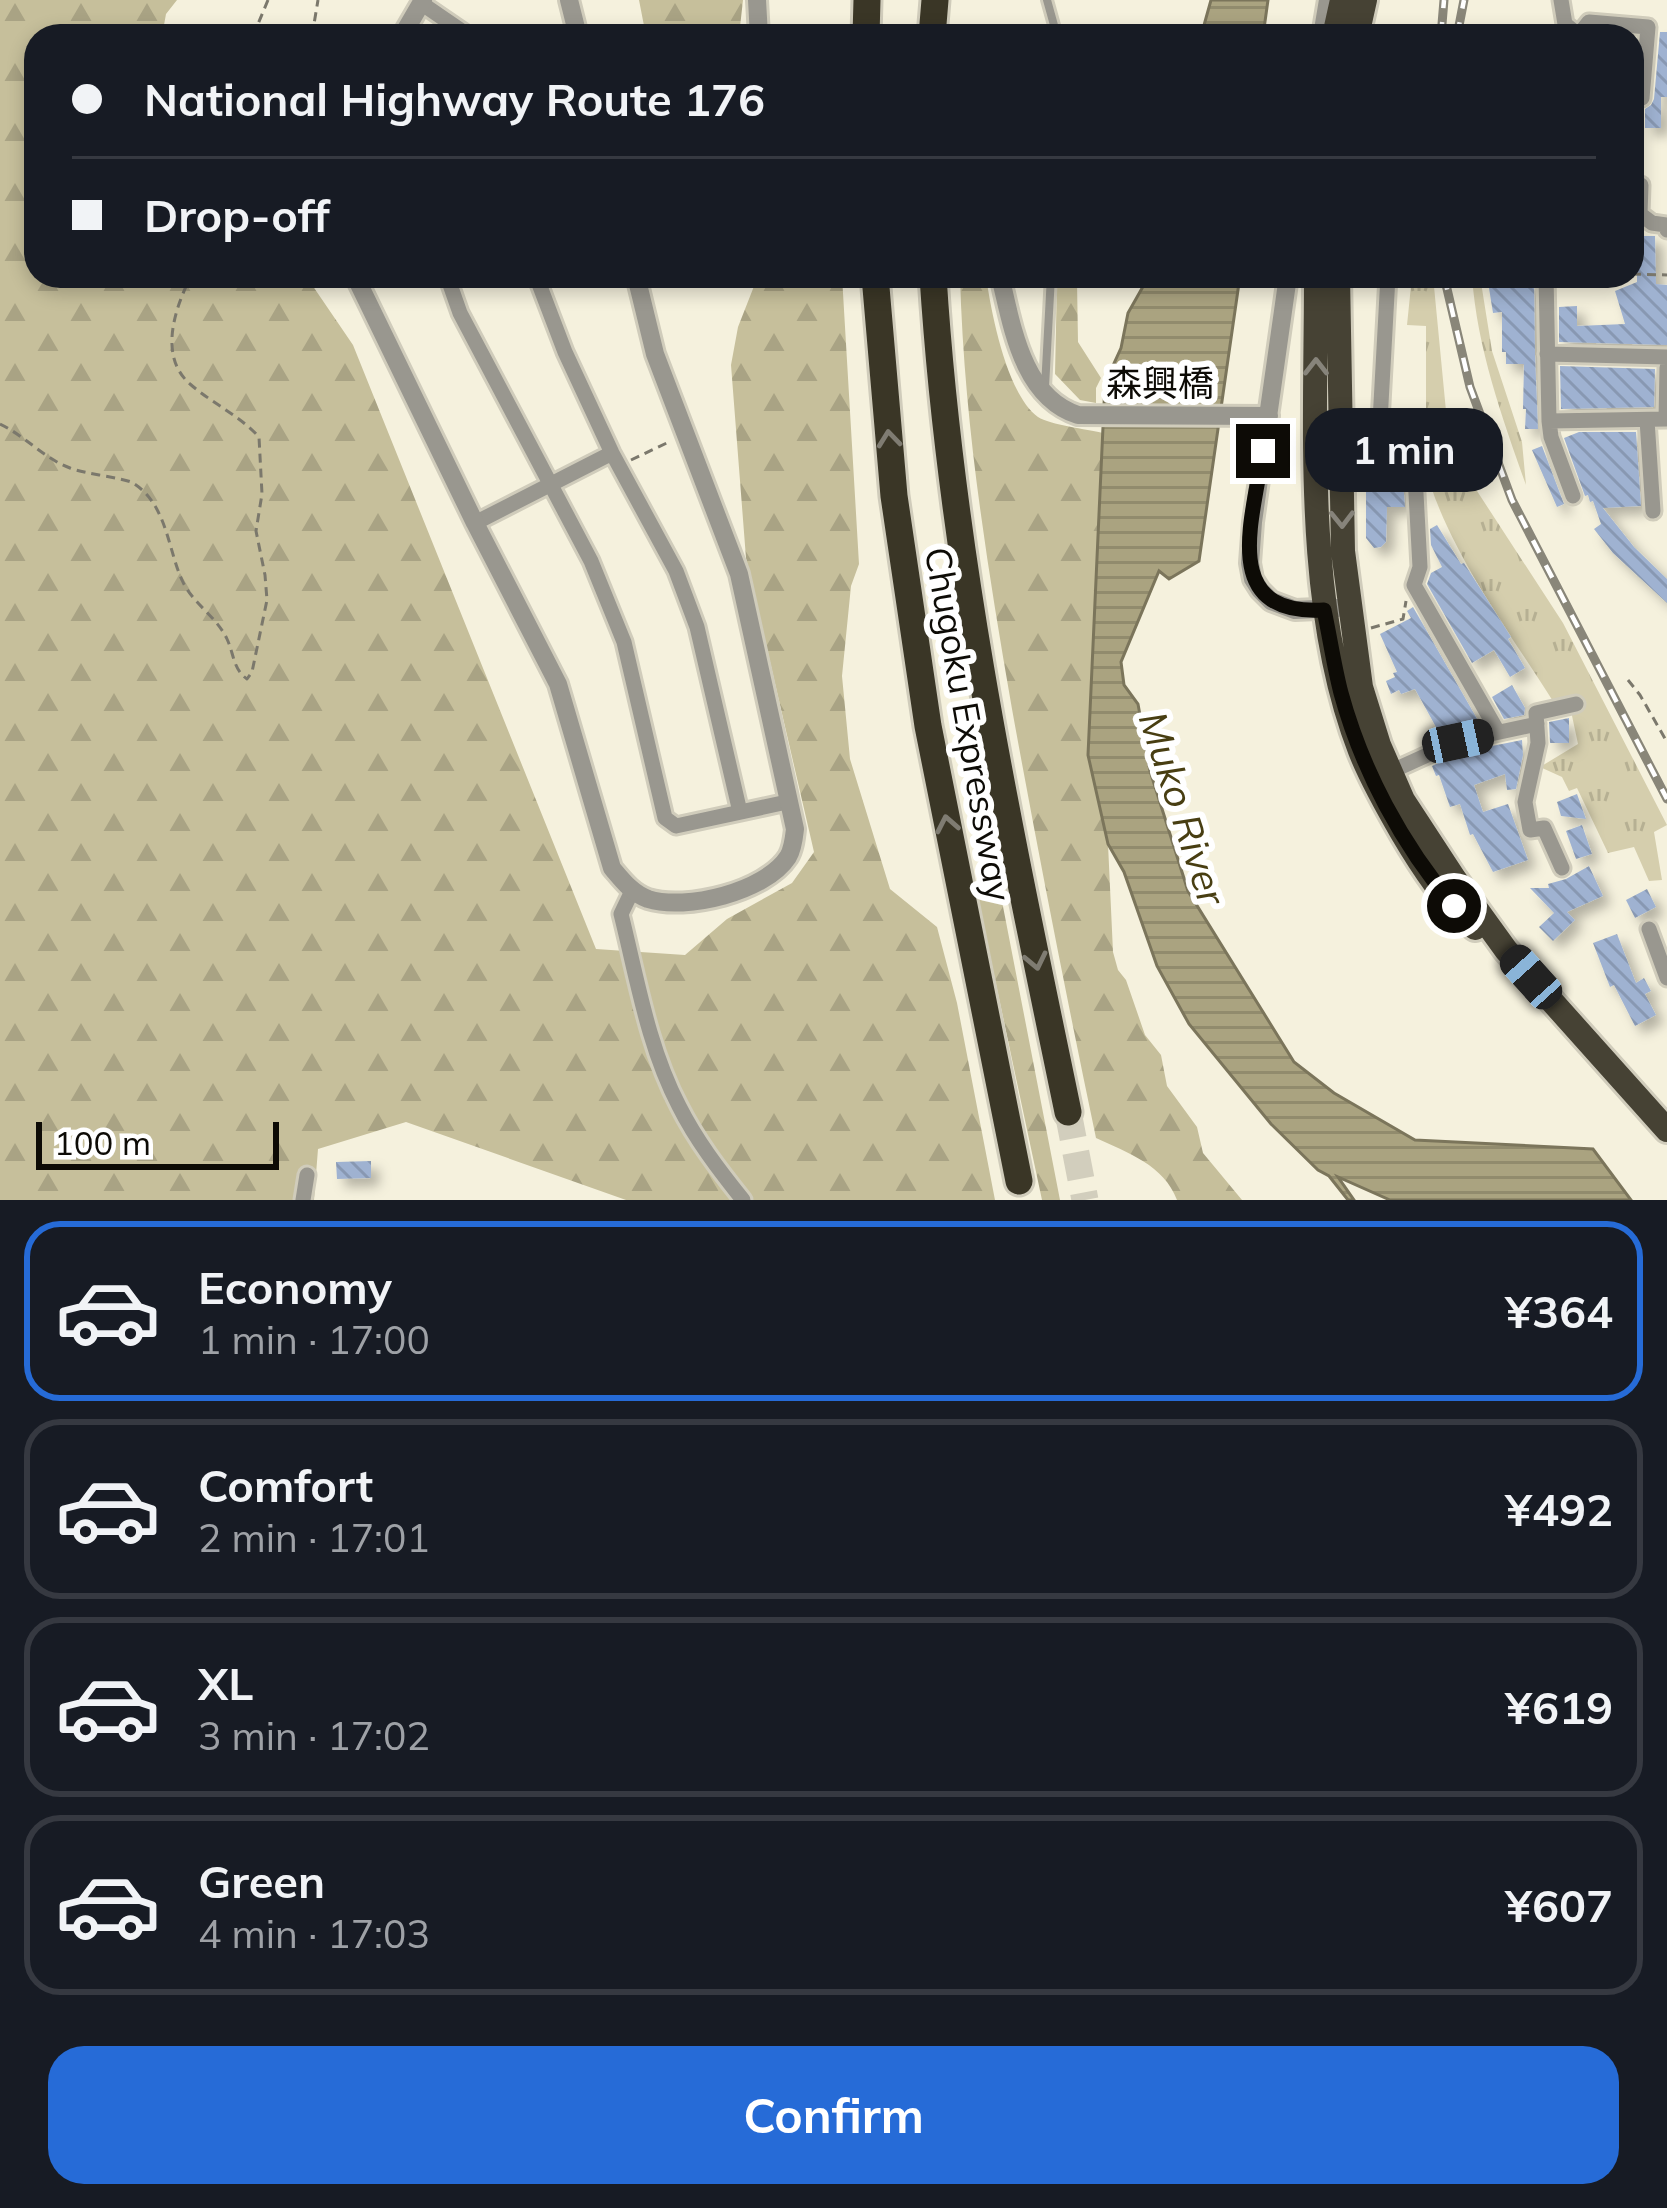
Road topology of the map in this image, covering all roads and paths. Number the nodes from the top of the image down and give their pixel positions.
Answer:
1 (422, 2) edge
2 (452, 24) edge
3 (1644, 27) edge
4 (1644, 74) edge
5 (186, 288) edge
6 (361, 288) edge
7 (451, 288) edge
8 (541, 288) edge
9 (639, 288) edge
10 (876, 288) edge
11 (934, 288) edge
12 (1003, 288) edge
13 (1050, 288) edge
14 (1286, 288) edge
15 (1316, 288) edge
16 (1338, 288) edge
17 (1387, 288) edge
18 (1546, 288) edge
19 (1547, 354) junction
20 (1667, 357) edge
21 (1667, 368) edge
22 (1045, 394) junction
23 (1269, 416) junction
24 (1647, 420) junction
25 (1549, 422) junction
26 (0, 424) edge
27 (685, 434) junction
28 (612, 454) junction
29 (639, 456) dead end
30 (1378, 458) junction
31 (1341, 459) junction
32 (549, 485) junction
33 (1573, 496) dead end
34 (1653, 511) dead end
35 (475, 523) junction
36 (1414, 584) junction
37 (1337, 608) junction
38 (1367, 629) dead end
39 (1628, 680) dead end
40 (1576, 704) dead end
41 (1538, 724) junction
42 (1498, 732) junction
43 (1667, 742) edge
44 (1390, 772) junction
45 (787, 802) junction
46 (740, 812) junction
47 (1562, 868) dead end
48 (632, 891) junction
49 (1649, 929) dead end
50 (1506, 950) junction
51 (1667, 978) edge
52 (1068, 1112) tunnel mouth
53 (1667, 1130) edge
54 (307, 1175) dead end
55 (1019, 1181) dead end
56 (303, 1200) edge
57 (743, 1200) edge

1 - 2 street
3 - 4 street
5 - 26 path
6 - 35 street
7 - 32 street
8 - 28 street
9 - 27 street
55 -> 10 highway, Chugoku Expressway
11 -> 52 highway, Chugoku Expressway
12 - 22 street
13 - 22 lane
14 - 23 street
37 -> 15 highway
16 - 31 highway
17 - 30 street
18 - 19 street
19 - 20 street
19 - 25 street
21 - 24 street
22 - 23 street, 森興橋
23 - 37 street
24 - 25 street
24 - 34 street
25 - 33 street
27 - 29 path
27 - 45 street
28 - 32 street
28 - 46 street
30 - 31 street
30 - 36 street
31 -> 37 highway
32 - 35 street
32 - 46 street
35 - 48 street
36 - 38 path
36 - 42 street
37 - 44 highway
37 - 50 highway
39 - 43 path
40 - 41 street
41 - 42 street
41 - 47 street
42 - 44 street
44 - 50 highway
45 - 46 street
45 - 48 street
48 - 57 street
49 - 51 street
50 - 53 highway
54 - 56 street

